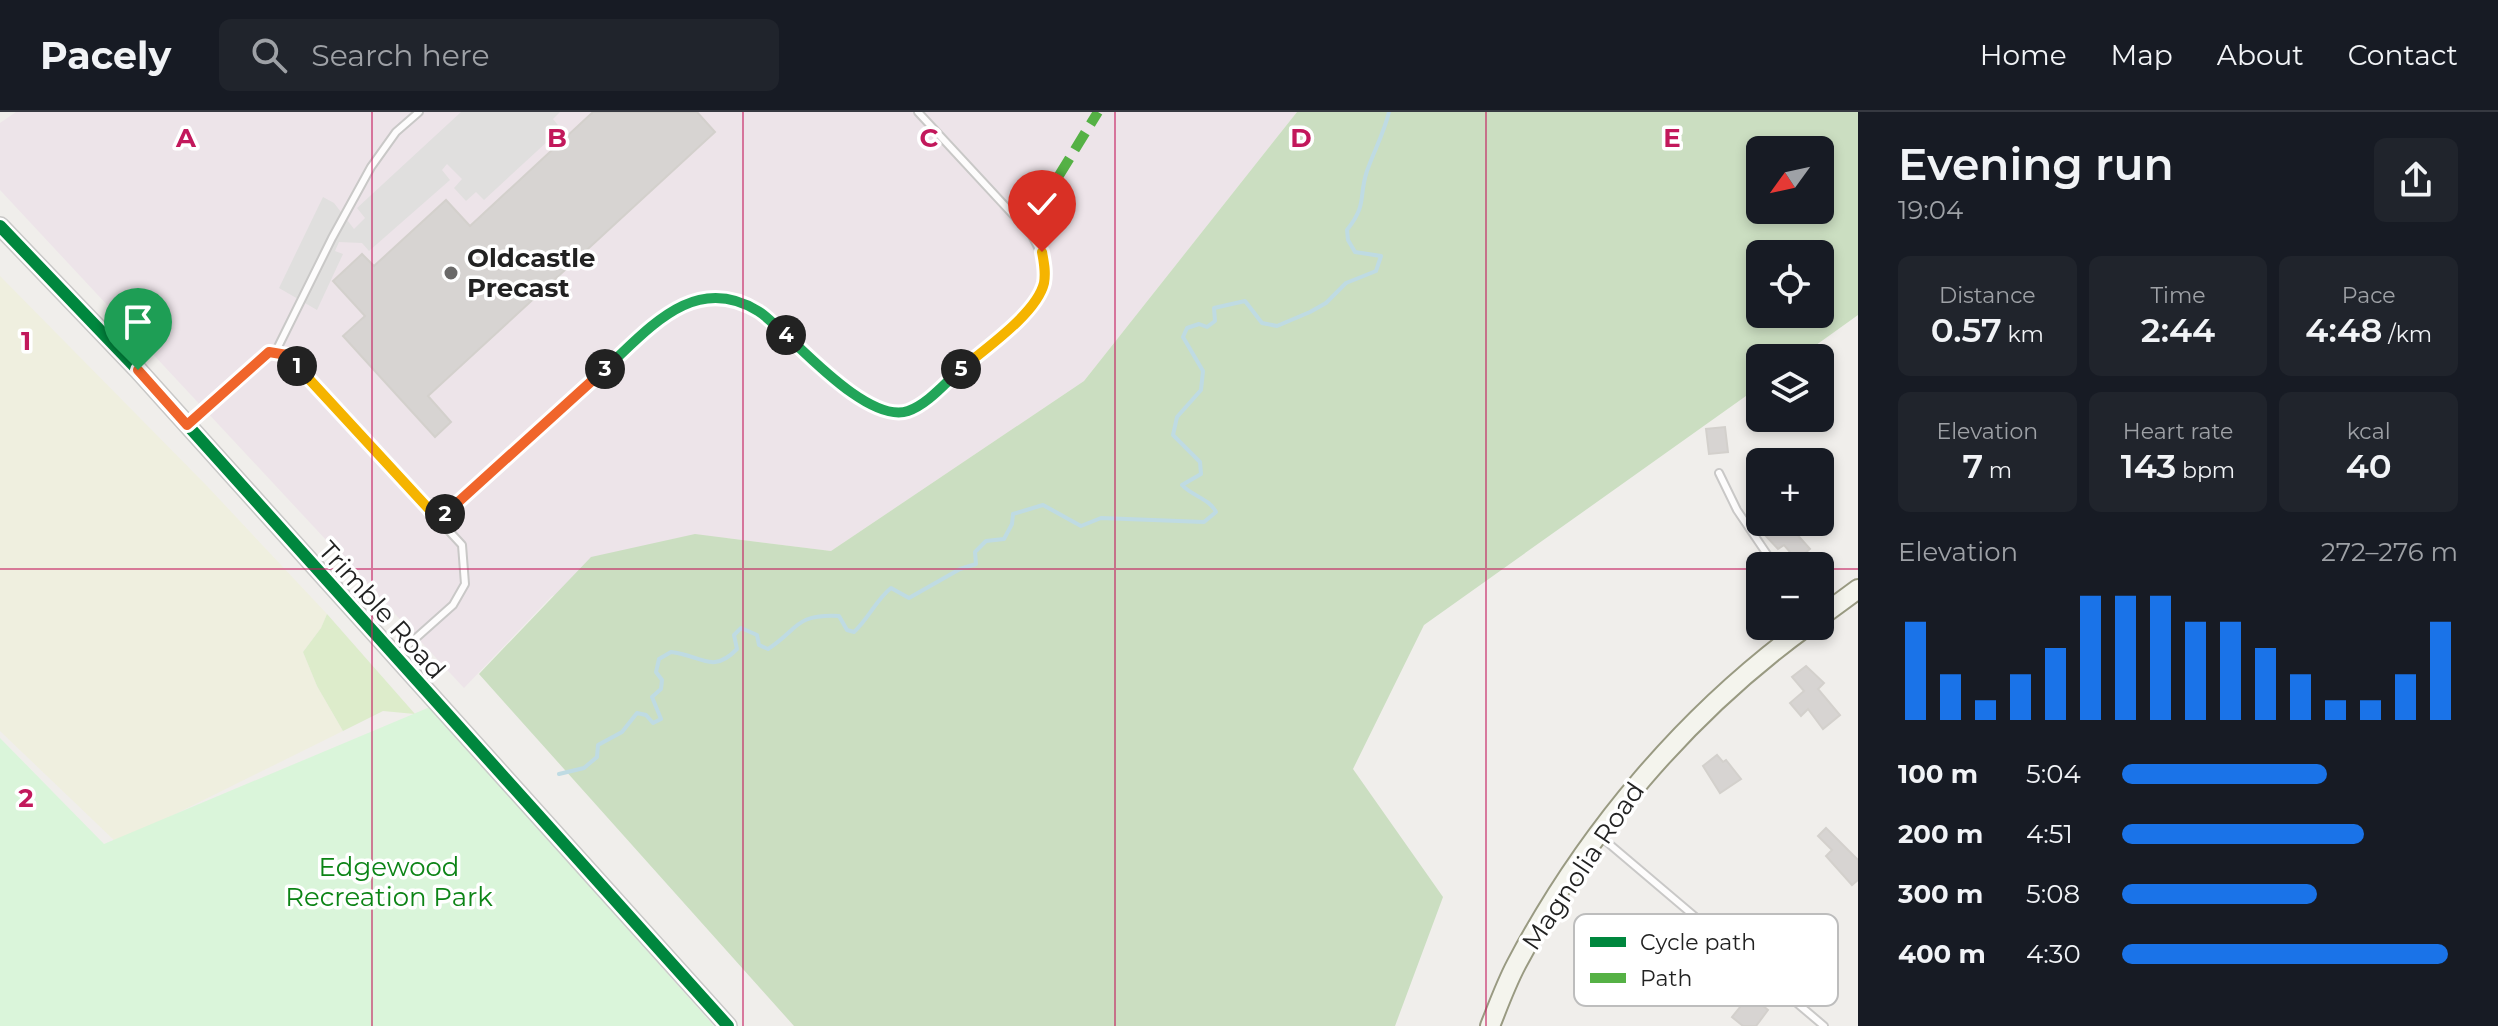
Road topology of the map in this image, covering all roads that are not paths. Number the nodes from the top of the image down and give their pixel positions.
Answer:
1 (419, 112) edge
2 (918, 112) edge
3 (0, 226) edge
4 (275, 353) junction
5 (187, 425) junction
6 (1719, 473) dead end
7 (439, 520) junction
8 (1766, 552) edge
9 (1858, 589) edge
10 (1834, 607) edge
11 (1789, 640) edge
12 (395, 656) junction
13 (1598, 835) junction
14 (1691, 914) edge
15 (1800, 1006) edge
16 (728, 1026) edge
17 (1490, 1026) edge
18 (1824, 1026) edge

1 - 4 lane
2 - 7 lane
3 - 5 street, Trimble Road
4 - 5 lane
4 - 7 lane
5 - 12 street, Trimble Road
6 - 8 lane
7 - 12 lane
9 - 10 main road
11 - 13 main road, Magnolia Road
12 - 16 street, Trimble Road
13 - 14 lane
13 - 17 main road, Magnolia Road
15 - 18 lane

